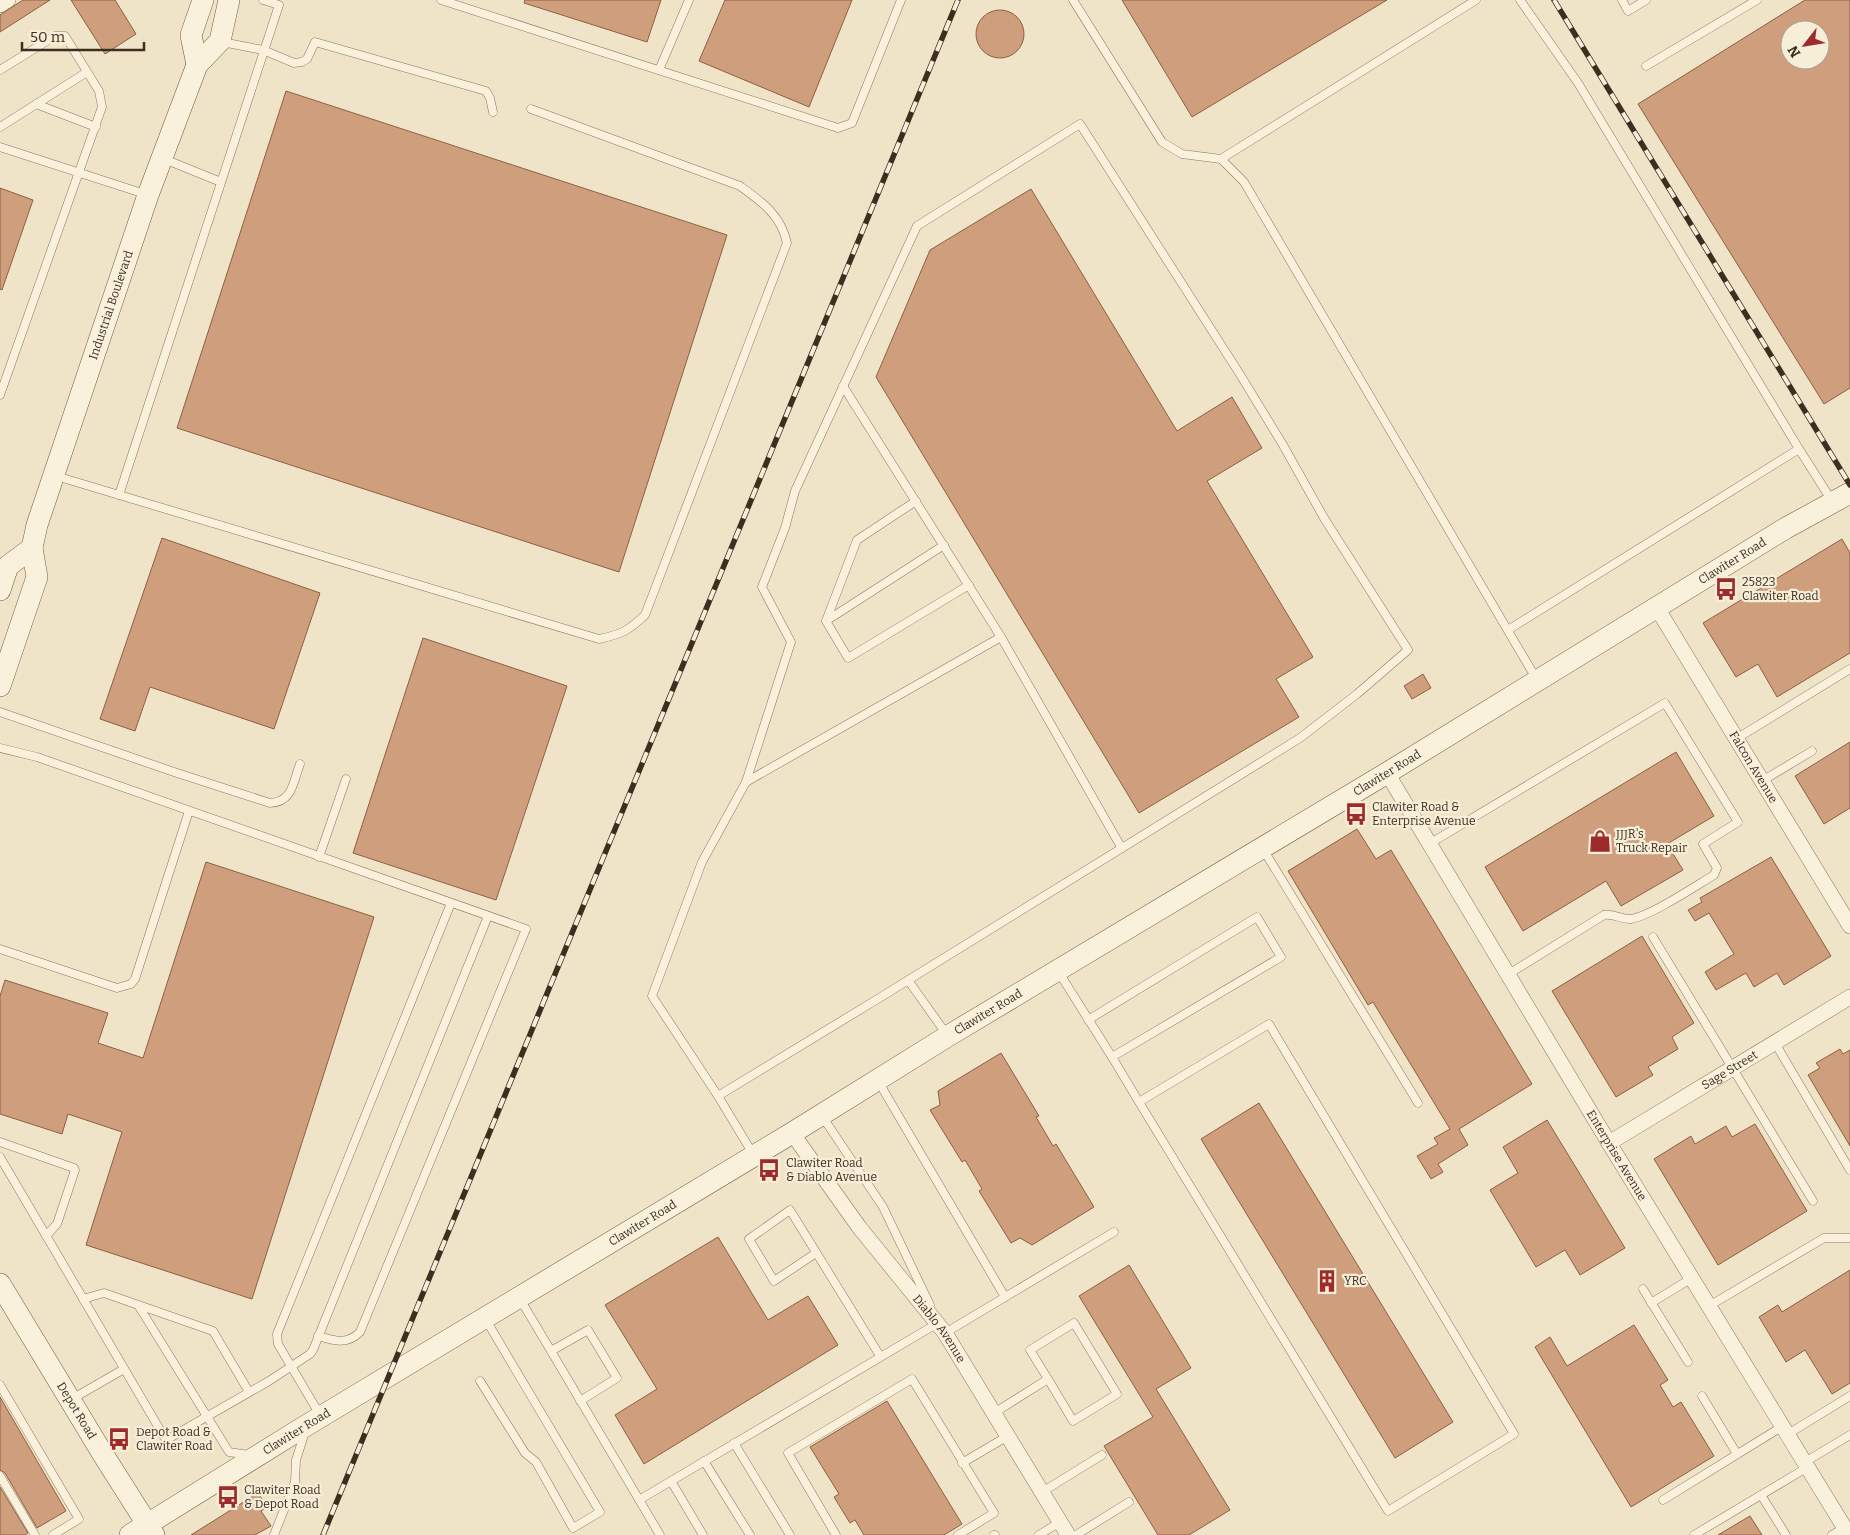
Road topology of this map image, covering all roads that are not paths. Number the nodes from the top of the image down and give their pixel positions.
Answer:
1 (8, 0) edge
2 (203, 0) edge
3 (229, 0) edge
4 (263, 0) edge
5 (441, 0) edge
6 (689, 0) edge
7 (901, 0) edge
8 (1074, 0) edge
9 (1476, 0) edge
10 (1520, 0) edge
11 (1622, 0) edge
12 (1646, 0) edge
13 (1757, 0) edge
14 (0, 5) edge
15 (220, 41) junction
16 (263, 50) junction
17 (197, 64) junction
18 (1646, 66) dead end
19 (0, 70) edge
20 (659, 70) junction
21 (87, 72) junction
22 (36, 104) junction
23 (531, 109) dead end
24 (493, 112) dead end
25 (0, 126) edge
26 (96, 126) junction
27 (0, 147) edge
28 (162, 158) junction
29 (1221, 159) junction
30 (80, 173) junction
31 (221, 182) junction
32 (148, 195) junction
33 (843, 386) junction
34 (0, 395) edge
35 (1799, 450) junction
36 (54, 475) junction
37 (119, 495) junction
38 (1842, 498) edge
39 (916, 501) junction
40 (944, 545) junction
41 (32, 548) junction
42 (969, 585) junction
43 (0, 590) edge
44 (1657, 608) junction
45 (826, 622) junction
46 (1508, 630) junction
47 (1002, 637) junction
48 (1850, 669) edge
49 (1538, 680) junction
50 (0, 686) edge
51 (0, 712) edge
52 (1736, 739) junction
53 (0, 748) edge
54 (1812, 751) dead end
55 (300, 764) dead end
56 (1387, 774) junction
57 (346, 779) dead end
58 (1762, 781) junction
59 (746, 782) junction
60 (189, 811) junction
61 (1429, 844) junction
62 (1121, 847) junction
63 (1262, 848) junction
64 (319, 857) junction
65 (451, 903) junction
66 (488, 916) junction
67 (1850, 926) edge
68 (1653, 936) dead end
69 (0, 949) edge
70 (1058, 971) junction
71 (1508, 975) junction
72 (908, 980) junction
73 (1850, 997) edge
74 (1088, 1020) junction
75 (948, 1036) junction
76 (1774, 1043) junction
77 (1112, 1058) junction
78 (1733, 1068) junction
79 (878, 1081) junction
80 (718, 1096) junction
81 (1139, 1102) junction
82 (1418, 1103) dead end
83 (821, 1115) junction
84 (792, 1133) junction
85 (0, 1142) edge
86 (1609, 1143) junction
87 (754, 1156) junction
88 (0, 1157) edge
89 (1850, 1170) edge
90 (1812, 1201) dead end
91 (1114, 1232) dead end
92 (46, 1236) junction
93 (1850, 1238) edge
94 (816, 1253) junction
95 (1692, 1278) junction
96 (0, 1284) edge
97 (1643, 1289) dead end
98 (1005, 1297) junction
99 (519, 1298) junction
100 (83, 1299) junction
101 (1651, 1302) junction
102 (138, 1305) junction
103 (1709, 1306) junction
104 (485, 1318) junction
105 (941, 1328) junction
106 (318, 1336) junction
107 (551, 1351) junction
108 (880, 1356) junction
109 (1688, 1362) dead end
110 (290, 1366) junction
111 (124, 1369) junction
112 (1048, 1379) junction
113 (480, 1381) dead end
114 (0, 1385) edge
115 (249, 1392) junction
116 (1702, 1396) dead end
117 (1850, 1396) edge
118 (71, 1400) junction
119 (580, 1401) junction
120 (994, 1414) junction
121 (208, 1416) junction
122 (314, 1421) junction
123 (1785, 1430) junction
124 (1850, 1435) edge
125 (1008, 1436) junction
126 (734, 1444) junction
127 (1737, 1454) junction
128 (1102, 1455) dead end
129 (256, 1456) junction
130 (704, 1461) junction
131 (962, 1463) junction
132 (1806, 1465) junction
133 (0, 1476) edge
134 (671, 1481) junction
135 (1042, 1492) junction
136 (1761, 1495) junction
137 (639, 1500) junction
138 (1663, 1500) dead end
139 (1129, 1502) dead end
140 (1064, 1529) edge
141 (144, 1532) edge
142 (1842, 1533) edge
143 (35, 1535) edge
144 (53, 1535) edge
145 (274, 1535) edge
146 (660, 1535) edge
147 (703, 1535) edge
148 (750, 1535) edge
149 (790, 1535) edge
150 (836, 1535) edge
151 (958, 1535) edge
152 (1038, 1535) edge
153 (1076, 1535) edge
154 (1694, 1535) edge
155 (1786, 1535) edge

1 - 14 street
2 - 17 street
3 - 15 street
4 - 16 lane
5 - 20 lane
6 - 20 lane
7 - 20 lane
8 - 29 lane
9 - 29 lane
10 - 35 lane
11 - 12 lane
13 - 18 lane
15 - 16 lane
15 - 17 street, Industrial Boulevard
16 - 24 lane
16 - 31 lane
17 - 28 street, Industrial Boulevard
19 - 21 lane
21 - 22 lane
21 - 26 lane
22 - 25 lane
22 - 26 lane
23 - 37 lane
26 - 30 lane
27 - 30 lane
28 - 31 lane
28 - 32 street, Industrial Boulevard
29 - 46 lane
30 - 32 lane
30 - 34 lane
31 - 37 lane
32 - 36 street, Industrial Boulevard
33 - 39 lane
33 - 59 lane
33 - 62 lane
35 - 38 lane
35 - 46 lane
36 - 37 lane
36 - 41 street, Industrial Boulevard
38 - 44 street, Clawiter Road
39 - 40 lane
39 - 45 lane
40 - 42 lane
40 - 45 lane
41 - 43 street
41 - 50 street, Industrial Boulevard
42 - 45 lane
42 - 47 lane
44 - 49 street, Clawiter Road
44 - 52 street, Falcon Avenue
46 - 49 lane
47 - 59 lane
47 - 62 lane
48 - 52 lane
49 - 56 street, Clawiter Road
51 - 55 lane
52 - 58 street, Falcon Avenue
53 - 60 lane
54 - 58 lane
56 - 61 street, Enterprise Avenue
56 - 63 street, Clawiter Road
57 - 64 lane
58 - 67 street, Falcon Avenue
59 - 80 lane
60 - 64 lane
60 - 69 lane
61 - 71 street, Enterprise Avenue
61 - 71 lane
62 - 72 lane
63 - 70 street, Clawiter Road
63 - 82 lane
64 - 65 lane
65 - 66 lane
65 - 110 lane
66 - 106 lane
66 - 106 lane
68 - 78 lane
70 - 74 lane
70 - 75 street, Clawiter Road
71 - 86 street, Enterprise Avenue
72 - 75 lane
72 - 80 lane
73 - 76 street, Sage Street
74 - 77 lane
74 - 77 lane
75 - 79 street, Clawiter Road
76 - 78 street, Sage Street
76 - 89 lane
77 - 81 lane
78 - 86 street, Sage Street
78 - 90 lane
79 - 83 street, Clawiter Road
79 - 98 lane
80 - 87 lane
81 - 81 lane
83 - 84 street, Clawiter Road
83 - 105 lane
84 - 87 street, Clawiter Road
84 - 105 street, Diablo Avenue
85 - 92 lane
86 - 95 street, Enterprise Avenue
87 - 99 street, Clawiter Road
88 - 92 lane
91 - 98 lane
92 - 100 lane
93 - 103 lane
94 - 94 lane
94 - 108 lane
95 - 101 lane
95 - 103 street, Enterprise Avenue
96 - 118 street, Depot Road
97 - 101 lane
98 - 105 lane
99 - 104 street, Clawiter Road
99 - 107 lane
100 - 102 lane
100 - 111 lane
101 - 109 lane
102 - 115 lane
102 - 121 lane
103 - 123 street, Enterprise Avenue
104 - 113 lane
104 - 122 street, Clawiter Road
105 - 108 lane
105 - 120 street, Diablo Avenue
106 - 110 lane
107 - 119 lane
107 - 119 lane
108 - 126 lane
110 - 115 lane
110 - 122 lane
111 - 118 lane
111 - 121 lane
112 - 112 lane
112 - 120 lane
114 - 144 lane
115 - 121 lane
116 - 127 lane
117 - 123 lane
118 - 141 street, Depot Road
119 - 137 lane
120 - 125 street, Diablo Avenue
121 - 129 lane
122 - 129 street, Clawiter Road
122 - 145 lane
123 - 127 lane
123 - 132 street, Enterprise Avenue
124 - 132 lane
125 - 131 lane
125 - 135 street, Diablo Avenue
126 - 130 lane
126 - 149 lane
127 - 138 lane
128 - 135 lane
129 - 141 street, Clawiter Road
130 - 134 lane
130 - 148 lane
131 - 150 lane
131 - 151 lane
132 - 136 lane
132 - 142 street, Enterprise Avenue
133 - 143 lane
134 - 137 lane
134 - 147 lane
135 - 140 street, Diablo Avenue
136 - 154 lane
136 - 155 lane
137 - 146 lane
139 - 153 lane
140 - 152 lane

